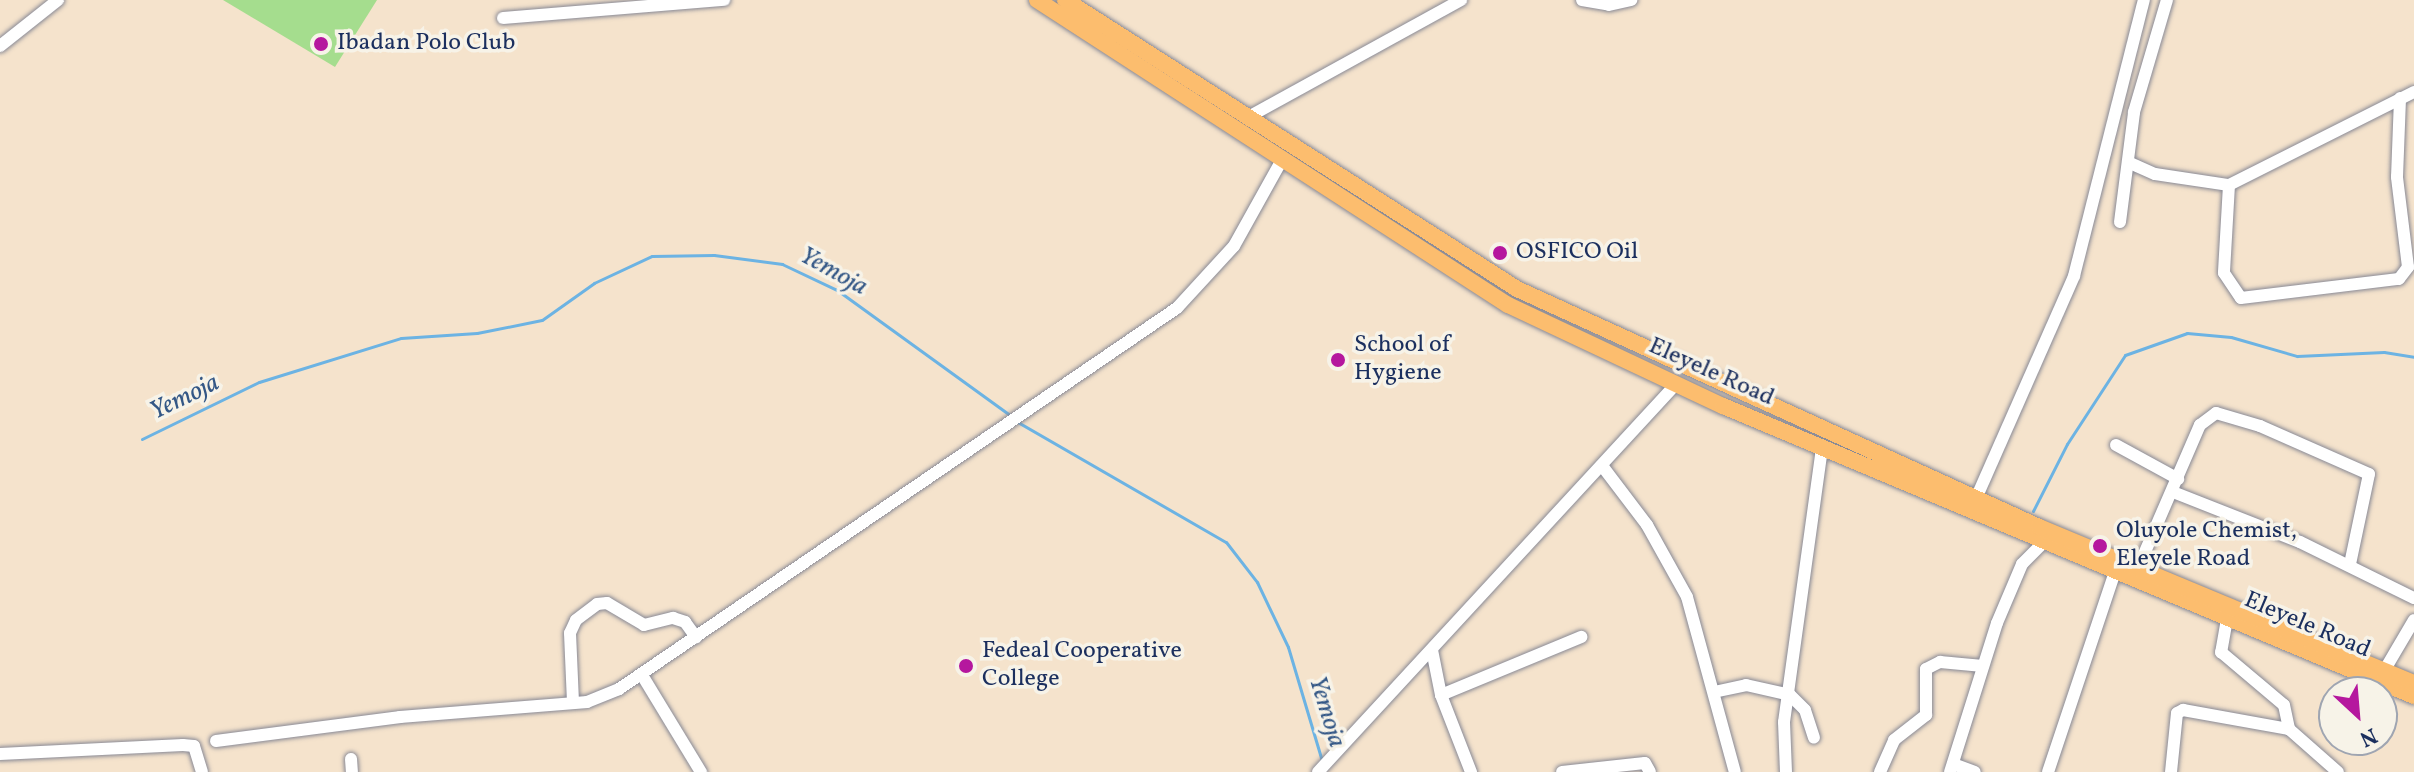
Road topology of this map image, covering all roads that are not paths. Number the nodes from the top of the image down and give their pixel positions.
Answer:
1 (58, 0) edge
2 (724, 0) edge
3 (1037, 0) edge
4 (1461, 0) edge
5 (1582, 0) edge
6 (1631, 0) edge
7 (2144, 0) edge
8 (2167, 0) edge
9 (1071, 6) edge
10 (503, 18) dead end
11 (0, 46) edge
12 (2414, 92) edge
13 (2400, 98) junction
14 (1250, 116) junction
15 (1283, 158) junction
16 (2130, 163) junction
17 (2229, 185) junction
18 (2120, 222) dead end
19 (1517, 289) junction
20 (1508, 305) junction
21 (1676, 384) junction
22 (2116, 445) dead end
23 (1822, 448) junction
24 (1603, 467) junction
25 (2176, 486) junction
26 (1980, 507) junction
27 (2039, 536) junction
28 (2350, 564) junction
29 (2138, 568) junction
30 (2115, 572) junction
31 (2414, 598) edge
32 (2227, 619) junction
33 (2414, 620) edge
34 (696, 637) junction
35 (1581, 637) dead end
36 (1432, 650) junction
37 (1983, 666) junction
38 (2384, 671) junction
39 (642, 675) junction
40 (2414, 683) edge
41 (1714, 692) junction
42 (1441, 695) junction
43 (1790, 695) junction
44 (2414, 696) edge
45 (573, 702) junction
46 (2289, 729) junction
47 (1814, 738) dead end
48 (216, 741) dead end
49 (0, 754) edge
50 (1951, 768) edge
51 (202, 772) edge
52 (701, 772) edge
53 (1318, 772) edge
54 (1471, 772) edge
55 (1562, 772) edge
56 (1650, 772) edge
57 (1735, 772) edge
58 (1786, 772) edge
59 (1880, 772) edge
60 (1975, 772) edge
61 (2048, 772) edge
62 (2171, 772) edge
63 (2338, 772) edge

1 - 11 street
2 - 10 street
3 - 9 main road, Eleyele Road
4 - 14 street
5 - 6 street
7 - 26 street
8 - 16 street
9 - 14 main road, Eleyele Road
9 - 15 main road, Eleyele Road
12 - 13 street
13 - 17 street
13 - 17 street
14 - 19 main road, Eleyele Road
15 - 20 main road, Eleyele Road
15 - 34 street
16 - 17 street
16 - 18 street
19 - 20 main road
19 - 26 main road, Eleyele Road
20 - 21 main road, Eleyele Road
21 - 23 main road, Eleyele Road
21 - 24 street
22 - 25 street
23 - 26 main road, Eleyele Road
23 - 43 street
24 - 36 street
24 - 41 street
25 - 28 street
25 - 28 street
25 - 29 street
26 - 27 main road, Eleyele Road
27 - 29 main road, Eleyele Road
27 - 30 main road, Eleyele Road
27 - 37 street
28 - 31 street
29 - 38 main road, Eleyele Road
30 - 32 main road, Eleyele Road
30 - 61 street
32 - 44 main road, Eleyele Road
32 - 46 street
33 - 38 street
34 - 39 street
34 - 45 street
35 - 42 street
36 - 42 street
36 - 53 street
37 - 50 street
37 - 59 street
38 - 40 main road, Eleyele Road
39 - 45 street
39 - 52 street
41 - 43 street
41 - 57 street
42 - 54 street
43 - 47 street
43 - 58 street
45 - 48 street
46 - 62 street
46 - 63 street
49 - 51 street
50 - 60 street
55 - 56 street

